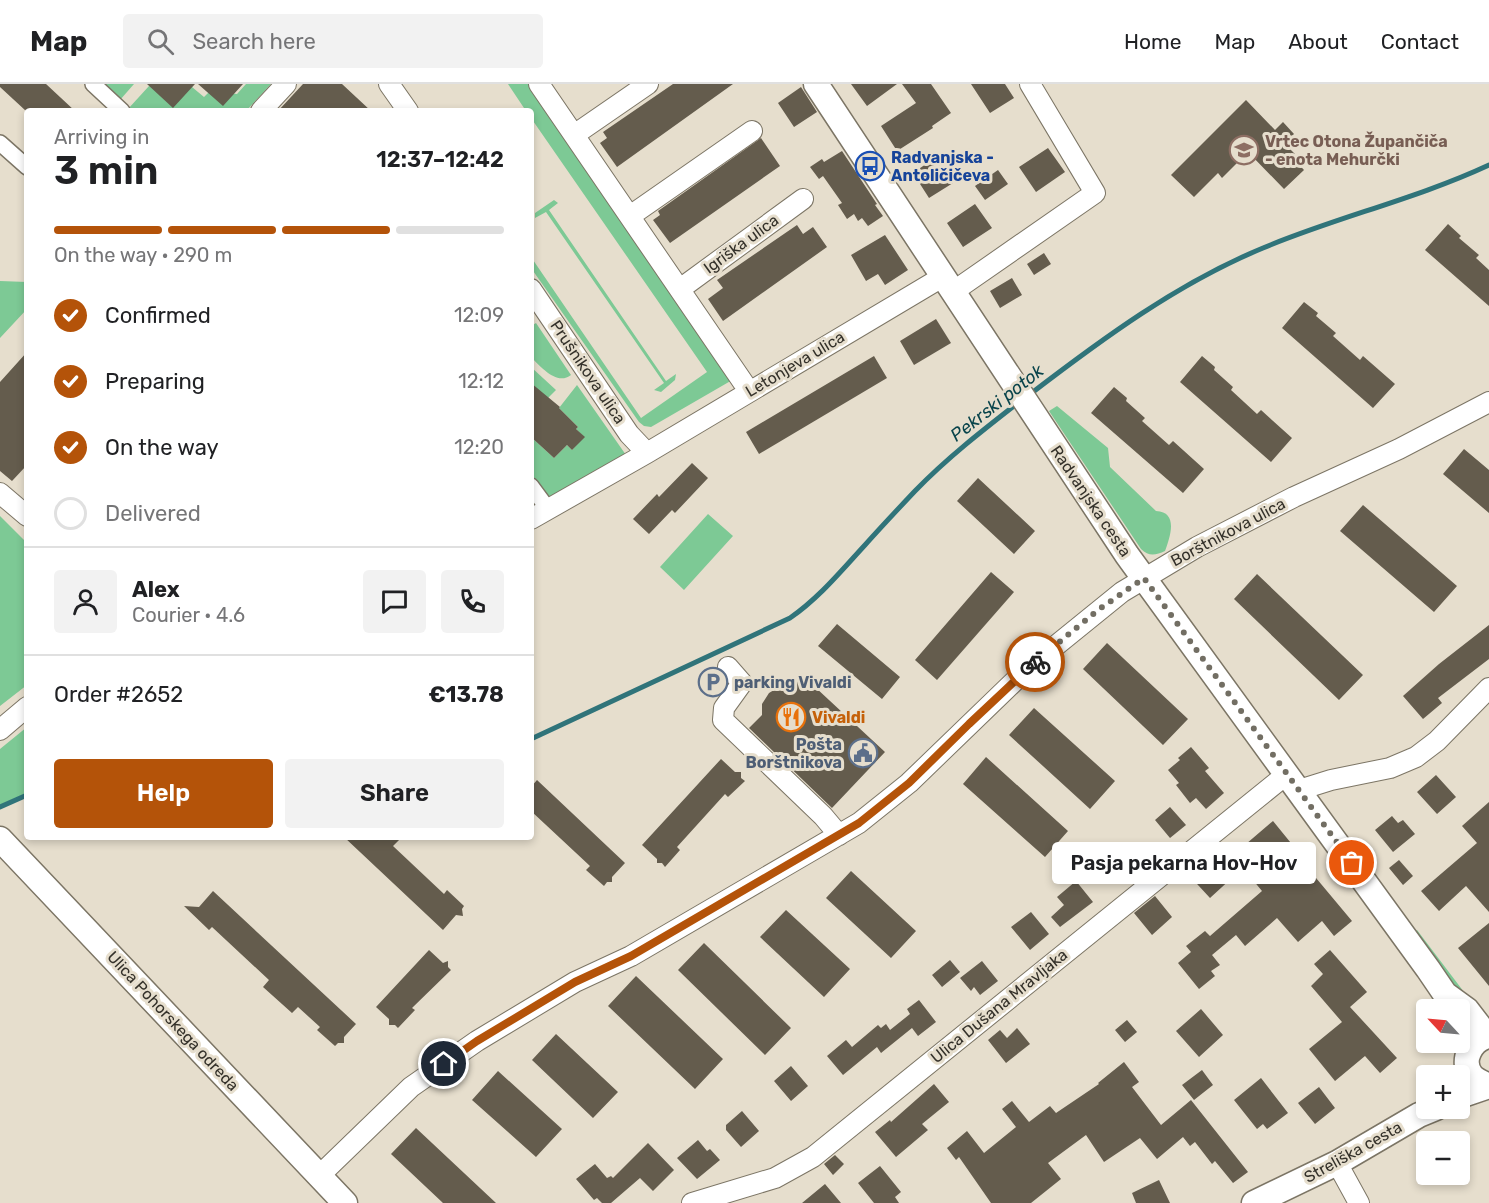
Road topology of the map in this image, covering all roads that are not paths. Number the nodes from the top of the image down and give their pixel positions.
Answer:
1 (93, 84) edge
2 (286, 84) edge
3 (389, 84) edge
4 (539, 84) edge
5 (648, 84) edge
6 (816, 84) edge
7 (1030, 84) edge
8 (119, 108) edge
9 (264, 108) edge
10 (406, 108) edge
11 (752, 132) dead end
12 (574, 135) junction
13 (0, 143) edge
14 (24, 164) edge
15 (803, 199) dead end
16 (630, 216) junction
17 (949, 283) junction
18 (680, 289) junction
19 (534, 293) edge
20 (749, 391) junction
21 (1489, 402) edge
22 (647, 453) junction
23 (534, 490) edge
24 (0, 492) edge
25 (549, 509) junction
26 (24, 513) edge
27 (534, 517) edge
28 (1144, 578) junction
29 (728, 667) dead end
30 (1489, 688) edge
31 (24, 710) edge
32 (0, 730) edge
33 (1293, 782) junction
34 (839, 835) junction
35 (0, 839) edge
36 (1446, 999) edge
37 (1470, 1033) edge
38 (1472, 1048) edge
39 (1489, 1086) edge
40 (1470, 1093) edge
41 (1416, 1116) edge
42 (1337, 1163) junction
43 (319, 1176) junction
44 (345, 1203) edge
45 (692, 1203) edge
46 (1254, 1203) edge
47 (1359, 1203) edge

1 - 8 street
2 - 9 street
3 - 10 street
4 - 12 street
5 - 12 street
6 - 17 street, Radvanjska cesta
7 - 17 street, Letonjeva ulica
11 - 16 street
12 - 16 street
13 - 14 street
15 - 18 street, Igriška ulica
16 - 18 street
17 - 20 street, Letonjeva ulica
17 - 28 street, Radvanjska cesta
18 - 20 street
19 - 22 street, Prušnikova ulica
20 - 22 street, Letonjeva ulica
21 - 28 street, Borštnikova ulica
22 - 25 street, Letonjeva ulica
23 - 25 street
24 - 26 street
25 - 27 street, Letonjeva ulica
28 - 33 street, Radvanjska cesta
28 - 34 street, Borštnikova ulica
29 - 34 street
30 - 33 street
31 - 32 street
33 - 36 street, Radvanjska cesta
33 - 45 street, Ulica Dušana Mravljaka
34 - 43 street, Borštnikova ulica
35 - 43 street, Ulica Pohorskega odreda
37 - 38 street, Radvanjska cesta
38 - 39 street
39 - 40 street
41 - 42 street, Streliška cesta
42 - 46 street, Streliška cesta
42 - 47 street
43 - 44 street, Ulica Pohorskega odreda

